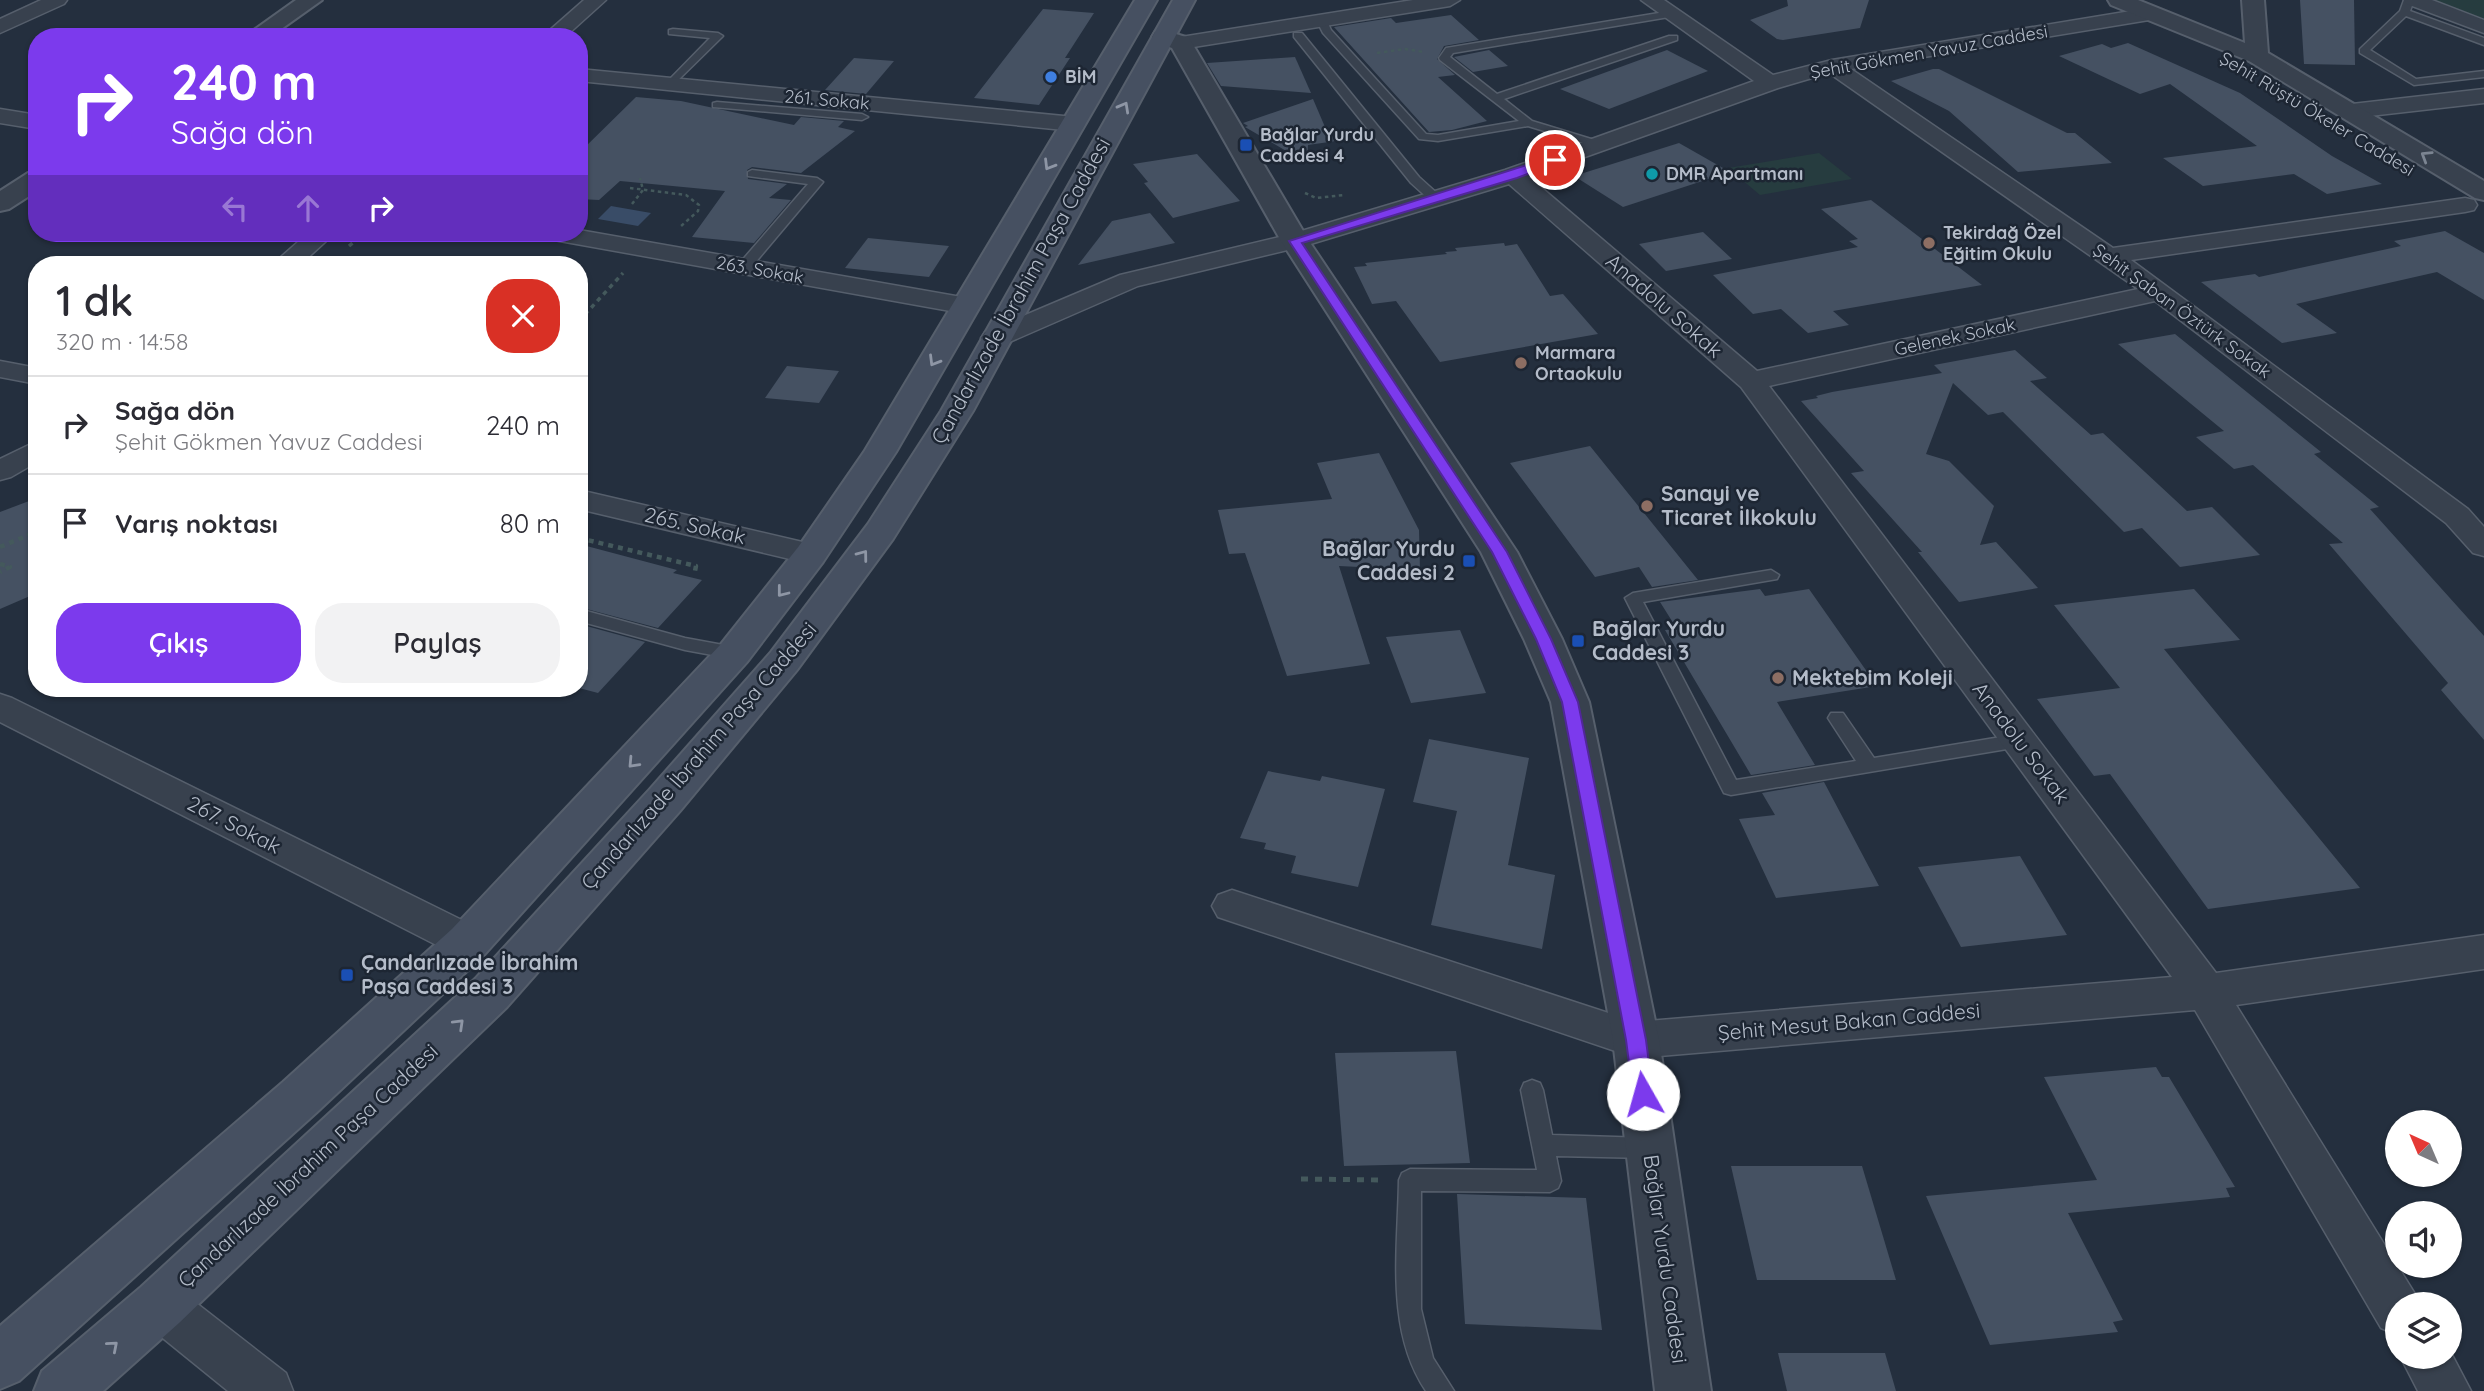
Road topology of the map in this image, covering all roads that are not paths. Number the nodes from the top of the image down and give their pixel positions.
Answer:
1 (58, 0) edge
2 (311, 0) edge
3 (596, 0) edge
4 (1146, 0) edge
5 (1184, 0) edge
6 (1450, 0) edge
7 (1651, 0) edge
8 (2119, 0) edge
9 (2186, 0) edge
10 (2253, 0) edge
11 (2409, 4) edge
12 (1671, 14) junction
13 (2149, 14) junction
14 (1632, 20) junction
15 (1322, 21) junction
16 (0, 27) edge
17 (1642, 27) dead end
18 (2484, 27) edge
19 (269, 28) edge
20 (563, 28) edge
21 (673, 32) dead end
22 (1652, 34) dead end
23 (1298, 35) dead end
24 (1172, 40) junction
25 (2484, 42) edge
26 (2257, 56) junction
27 (1832, 66) junction
28 (2484, 74) edge
29 (588, 76) edge
30 (1770, 83) junction
31 (670, 85) junction
32 (2484, 96) edge
33 (1495, 98) junction
34 (805, 105) junction
35 (717, 106) dead end
36 (2352, 111) junction
37 (0, 116) edge
38 (862, 117) dead end
39 (28, 121) edge
40 (1528, 123) junction
41 (1074, 124) junction
42 (1597, 144) junction
43 (752, 174) dead end
44 (1513, 175) junction
45 (28, 185) edge
46 (1435, 198) junction
47 (0, 203) edge
48 (2479, 204) edge
49 (588, 239) edge
50 (1295, 241) junction
51 (312, 242) edge
52 (296, 256) edge
53 (2109, 256) junction
54 (744, 267) junction
55 (2160, 292) junction
56 (967, 306) junction
57 (995, 338) junction
58 (0, 369) edge
59 (28, 374) edge
60 (1751, 381) junction
61 (28, 455) edge
62 (0, 471) edge
63 (588, 501) edge
64 (2484, 547) edge
65 (811, 554) junction
66 (1771, 575) dead end
67 (588, 617) edge
68 (734, 653) junction
69 (0, 707) edge
70 (1837, 718) dead end
71 (2019, 741) junction
72 (1869, 765) junction
73 (1232, 906) dead end
74 (468, 942) junction
75 (2484, 953) edge
76 (2206, 992) junction
77 (1636, 1040) junction
78 (1532, 1090) dead end
79 (1542, 1146) junction
80 (1649, 1148) junction
81 (2387, 1292) edge
82 (160, 1305) junction
83 (0, 1362) edge
84 (2433, 1369) edge
85 (62, 1391) edge
86 (268, 1391) edge
87 (1441, 1391) edge
88 (1683, 1391) edge
89 (2446, 1391) edge

1 - 16 street
2 - 19 street
3 - 20 street
4 - 41 main road, Çandarlızade İbrahim Paşa Caddesi
5 - 24 main road, Çandarlızade İbrahim Paşa Caddesi
6 - 15 street
7 - 12 street
8 - 13 street, Şehit Rüştü Ökeler Caddesi
9 - 13 street
10 - 26 street
11 - 18 street
11 - 25 lane
11 - 28 lane
12 - 14 lane
12 - 30 street
13 - 26 street, Şehit Rüştü Ökeler Caddesi
13 - 27 street, Şehit Gökmen Yavuz Caddesi
13 - 48 street, Şehit Rüştü Ökeler Caddesi
14 - 17 lane
14 - 33 lane
15 - 24 street
15 - 40 lane
21 - 31 lane
22 - 33 lane
23 - 46 lane
24 - 50 street, Bağlar Yurdu Caddesi
57 -> 24 main road, Çandarlızade İbrahim Paşa Caddesi
26 - 36 street, Şehit Rüştü Ökeler Caddesi
27 - 30 street, Şehit Gökmen Yavuz Caddesi
27 - 53 street, Şehit Şaban Öztürk Sokak
29 - 31 street, 261. Sokak
30 - 42 street, Şehit Gökmen Yavuz Caddesi
31 - 34 street, 261. Sokak
32 - 36 street
33 - 40 lane
34 - 35 lane
34 - 38 lane
34 - 41 street, 261. Sokak
48 -> 36 street, Şehit Rüştü Ökeler Caddesi
37 - 39 street
40 - 42 lane
41 -> 56 main road, Çandarlızade İbrahim Paşa Caddesi
42 - 44 street, Şehit Gökmen Yavuz Caddesi
43 - 54 lane
44 - 46 street, Şehit Gökmen Yavuz Caddesi
44 - 60 street, Anadolu Sokak
45 - 47 street
46 - 50 street, Şehit Gökmen Yavuz Caddesi
48 - 53 street
49 - 54 street, 263. Sokak
50 - 57 street, Şehit Gökmen Yavuz Caddesi
50 - 77 street, Bağlar Yurdu Caddesi
51 - 52 street
53 - 55 street, Şehit Şaban Öztürk Sokak
54 - 56 street, 263. Sokak
55 - 60 street, Gelenek Sokak
55 - 64 street, Şehit Şaban Öztürk Sokak
56 -> 65 main road, Çandarlızade İbrahim Paşa Caddesi
82 -> 57 main road, Çandarlızade İbrahim Paşa Caddesi
58 - 59 street
60 - 71 street, Anadolu Sokak
61 - 62 street
63 - 65 street, 265. Sokak
65 -> 68 main road, Çandarlızade İbrahim Paşa Caddesi
66 - 72 lane
67 - 68 lane
68 -> 74 main road, Çandarlızade İbrahim Paşa Caddesi
69 - 74 street, 267. Sokak
70 - 72 lane
71 - 72 lane
71 - 76 street, Anadolu Sokak
73 - 77 street, Şehit Mesut Bakan Caddesi
74 - 83 main road, Çandarlızade İbrahim Paşa Caddesi
75 - 76 street, Şehit Mesut Bakan Caddesi
76 - 77 street, Şehit Mesut Bakan Caddesi
76 - 81 street, Anadolu Sokak
77 - 80 street, Bağlar Yurdu Caddesi
78 - 79 lane
79 - 80 lane
79 - 87 lane
80 - 88 street, Bağlar Yurdu Caddesi
85 -> 82 main road, Çandarlızade İbrahim Paşa Caddesi
82 - 86 street
84 - 89 street

